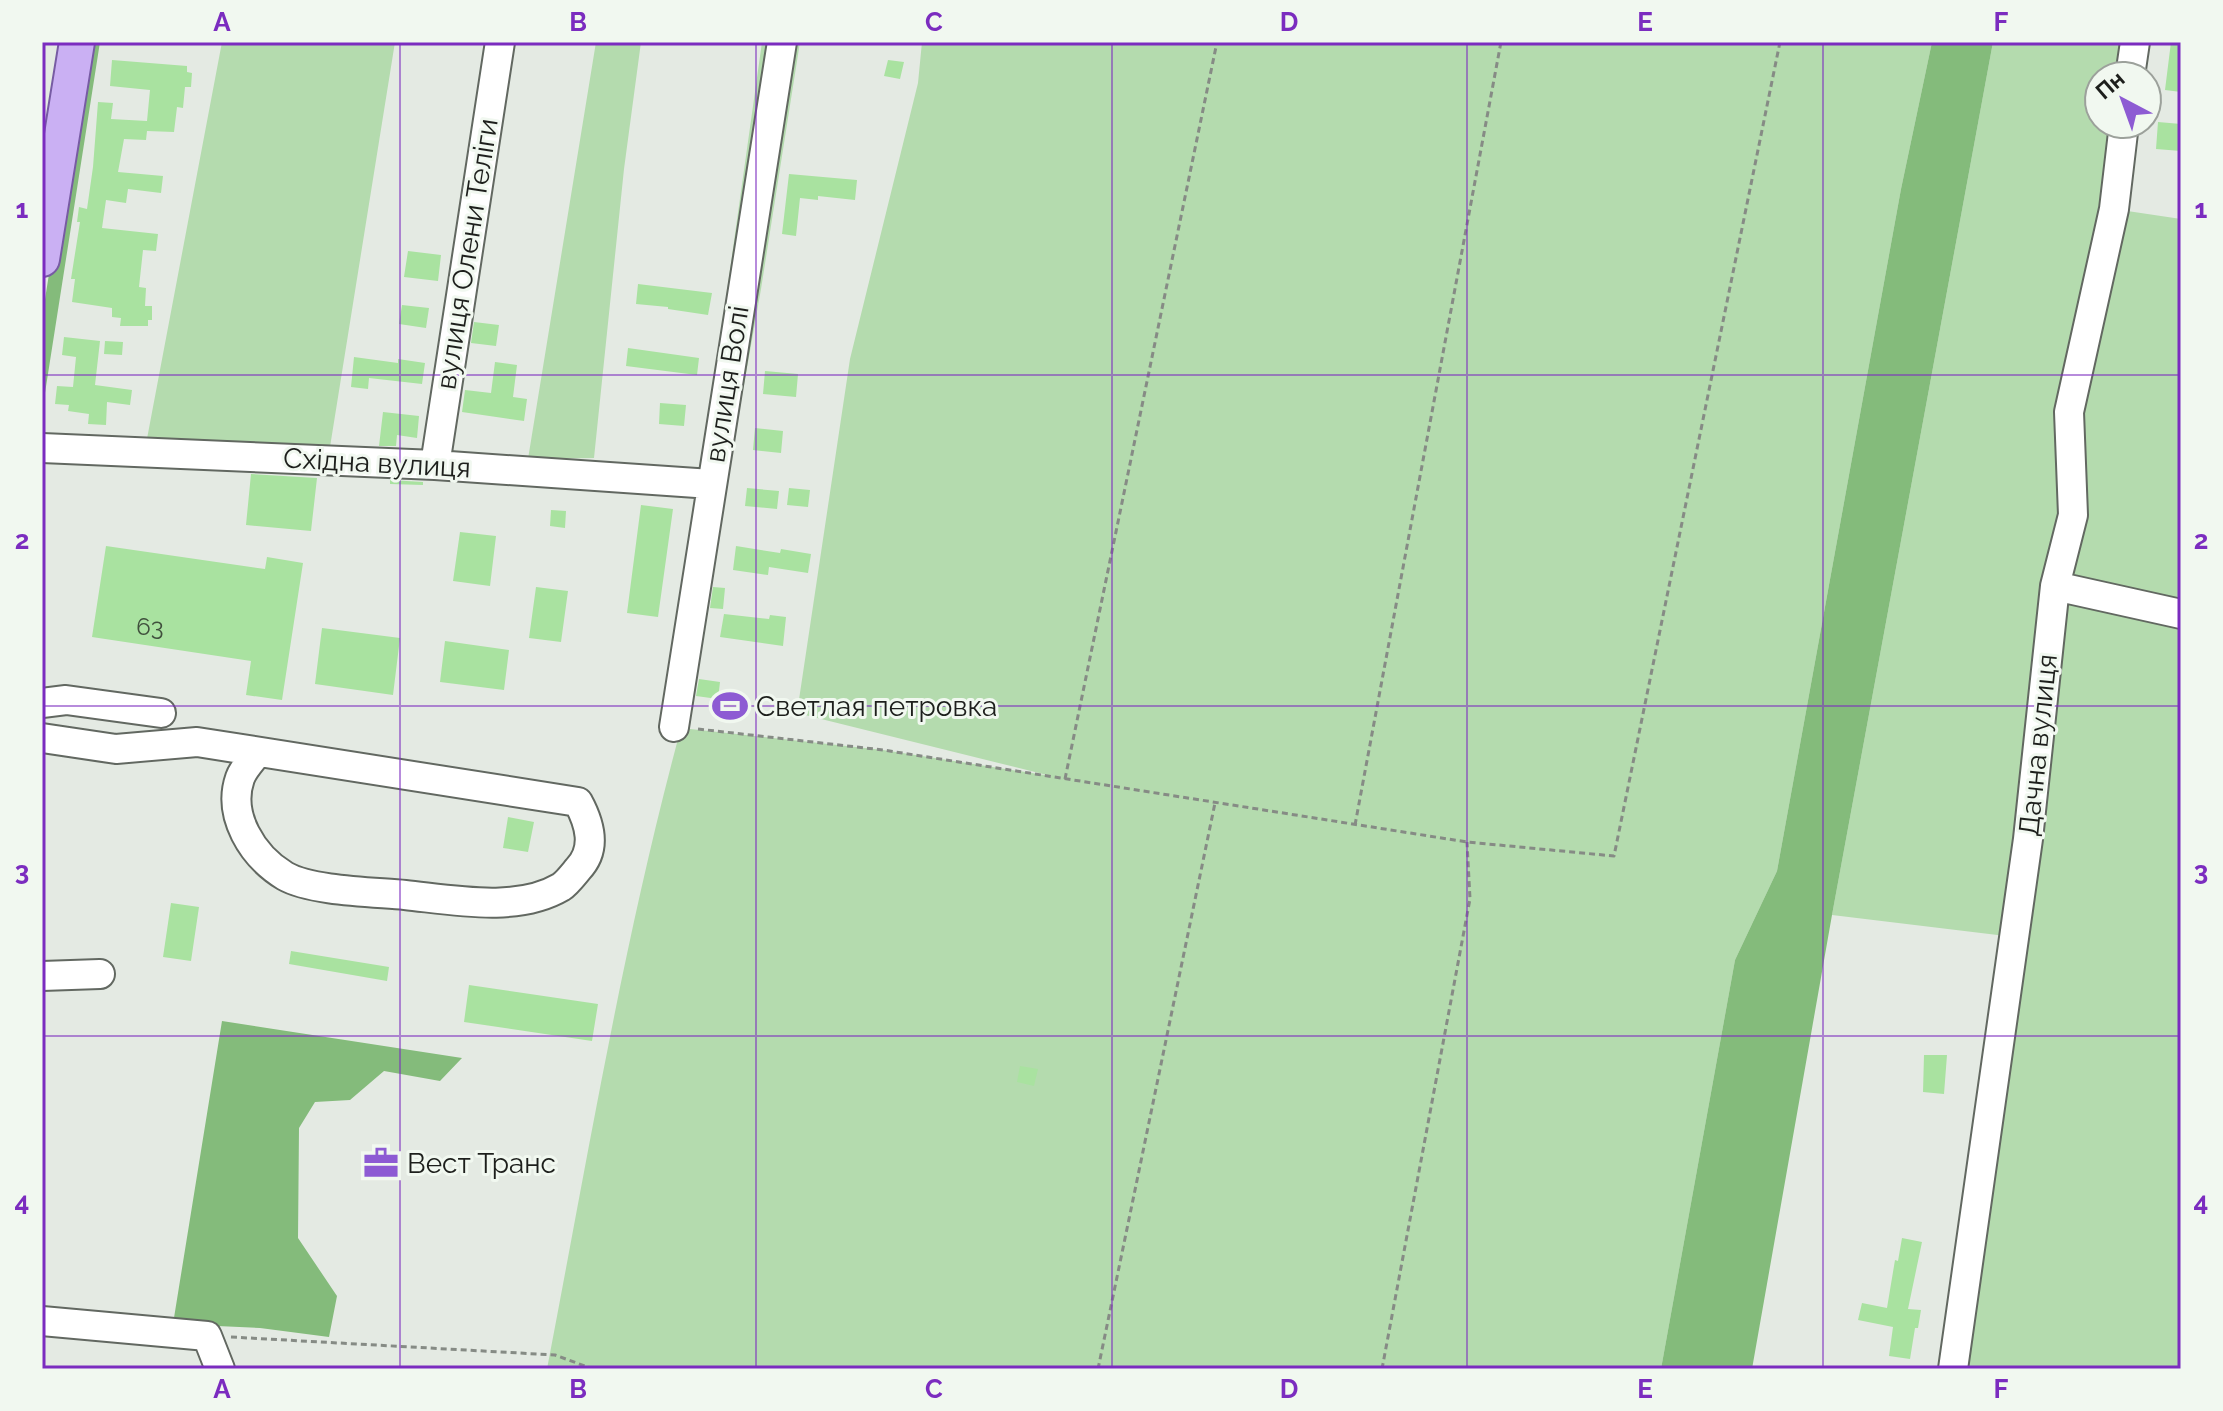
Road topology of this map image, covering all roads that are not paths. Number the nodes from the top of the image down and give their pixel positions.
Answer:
1 (77, 42) edge
2 (500, 42) edge
3 (782, 42) edge
4 (2122, 140) edge
5 (42, 259) edge
6 (42, 448) edge
7 (435, 465) junction
8 (711, 484) junction
9 (2055, 586) junction
10 (2181, 614) edge
11 (42, 703) edge
12 (161, 713) dead end
13 (674, 727) road end
14 (42, 738) edge
15 (257, 753) junction
16 (100, 974) dead end
17 (42, 976) edge
18 (42, 1321) edge
19 (220, 1369) edge
20 (1953, 1369) edge

1 - 5 main road
2 - 7 street, вулиця Олени Теліги
3 - 8 street, вулиця Волі
4 - 9 street, Дачна вулиця
6 - 7 street, Східна вулиця
7 - 8 street, Східна вулиця
8 - 13 street, вулиця Волі
9 - 10 street
9 - 20 street, Дачна вулиця
11 - 12 street
14 - 15 street
15 - 15 street
16 - 17 street
18 - 19 street

